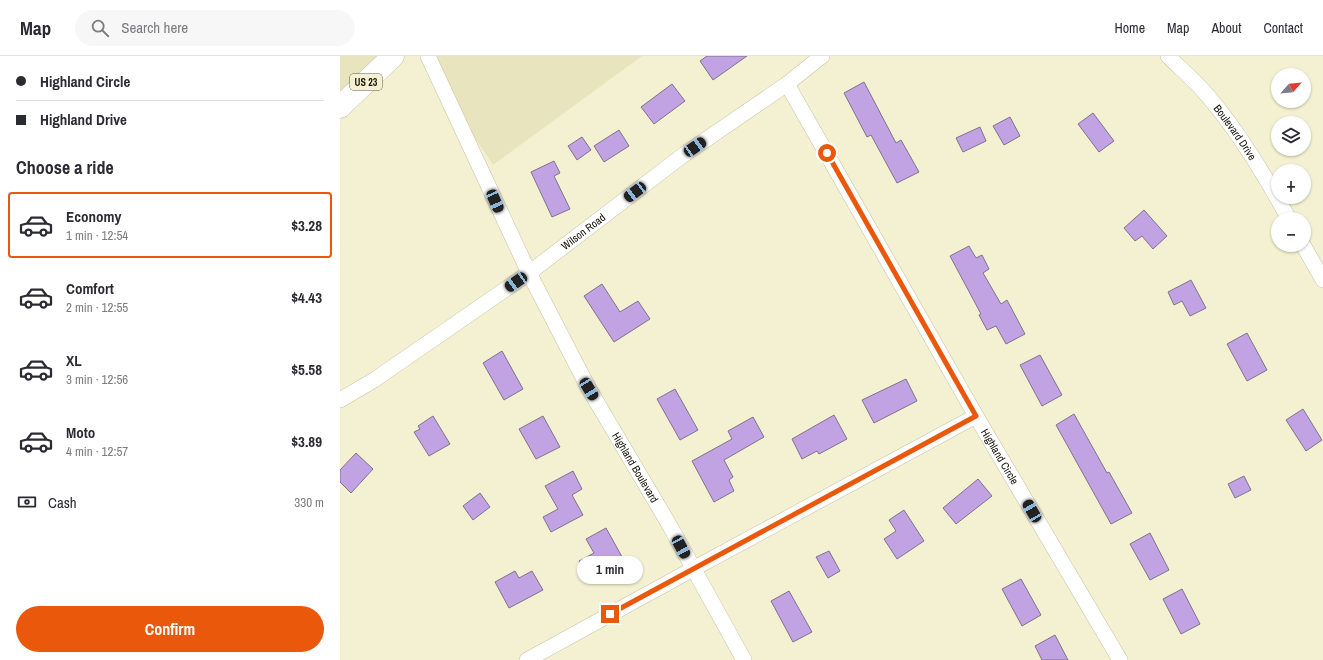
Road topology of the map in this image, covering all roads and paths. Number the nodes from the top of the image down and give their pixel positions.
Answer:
1 (393, 56) edge
2 (428, 56) edge
3 (822, 56) edge
4 (1168, 56) edge
5 (788, 84) junction
6 (340, 107) edge
7 (1285, 212) edge
8 (1307, 252) edge
9 (528, 273) junction
10 (1323, 280) edge
11 (340, 400) edge
12 (976, 416) junction
13 (693, 568) junction
14 (527, 660) edge
15 (744, 660) edge
16 (1120, 660) edge

1 - 6 main road, US 23
2 - 9 street, Highland Boulevard
3 - 5 street, Wilson Road
4 - 7 street, Boulevard Drive
5 - 9 street, Wilson Road
5 - 12 street, Highland Circle
8 - 10 street
9 - 11 street, Wilson Road
9 - 13 street, Highland Boulevard
12 - 13 street
12 - 16 street, Highland Circle
13 - 14 street
13 - 15 street, Highland Boulevard

